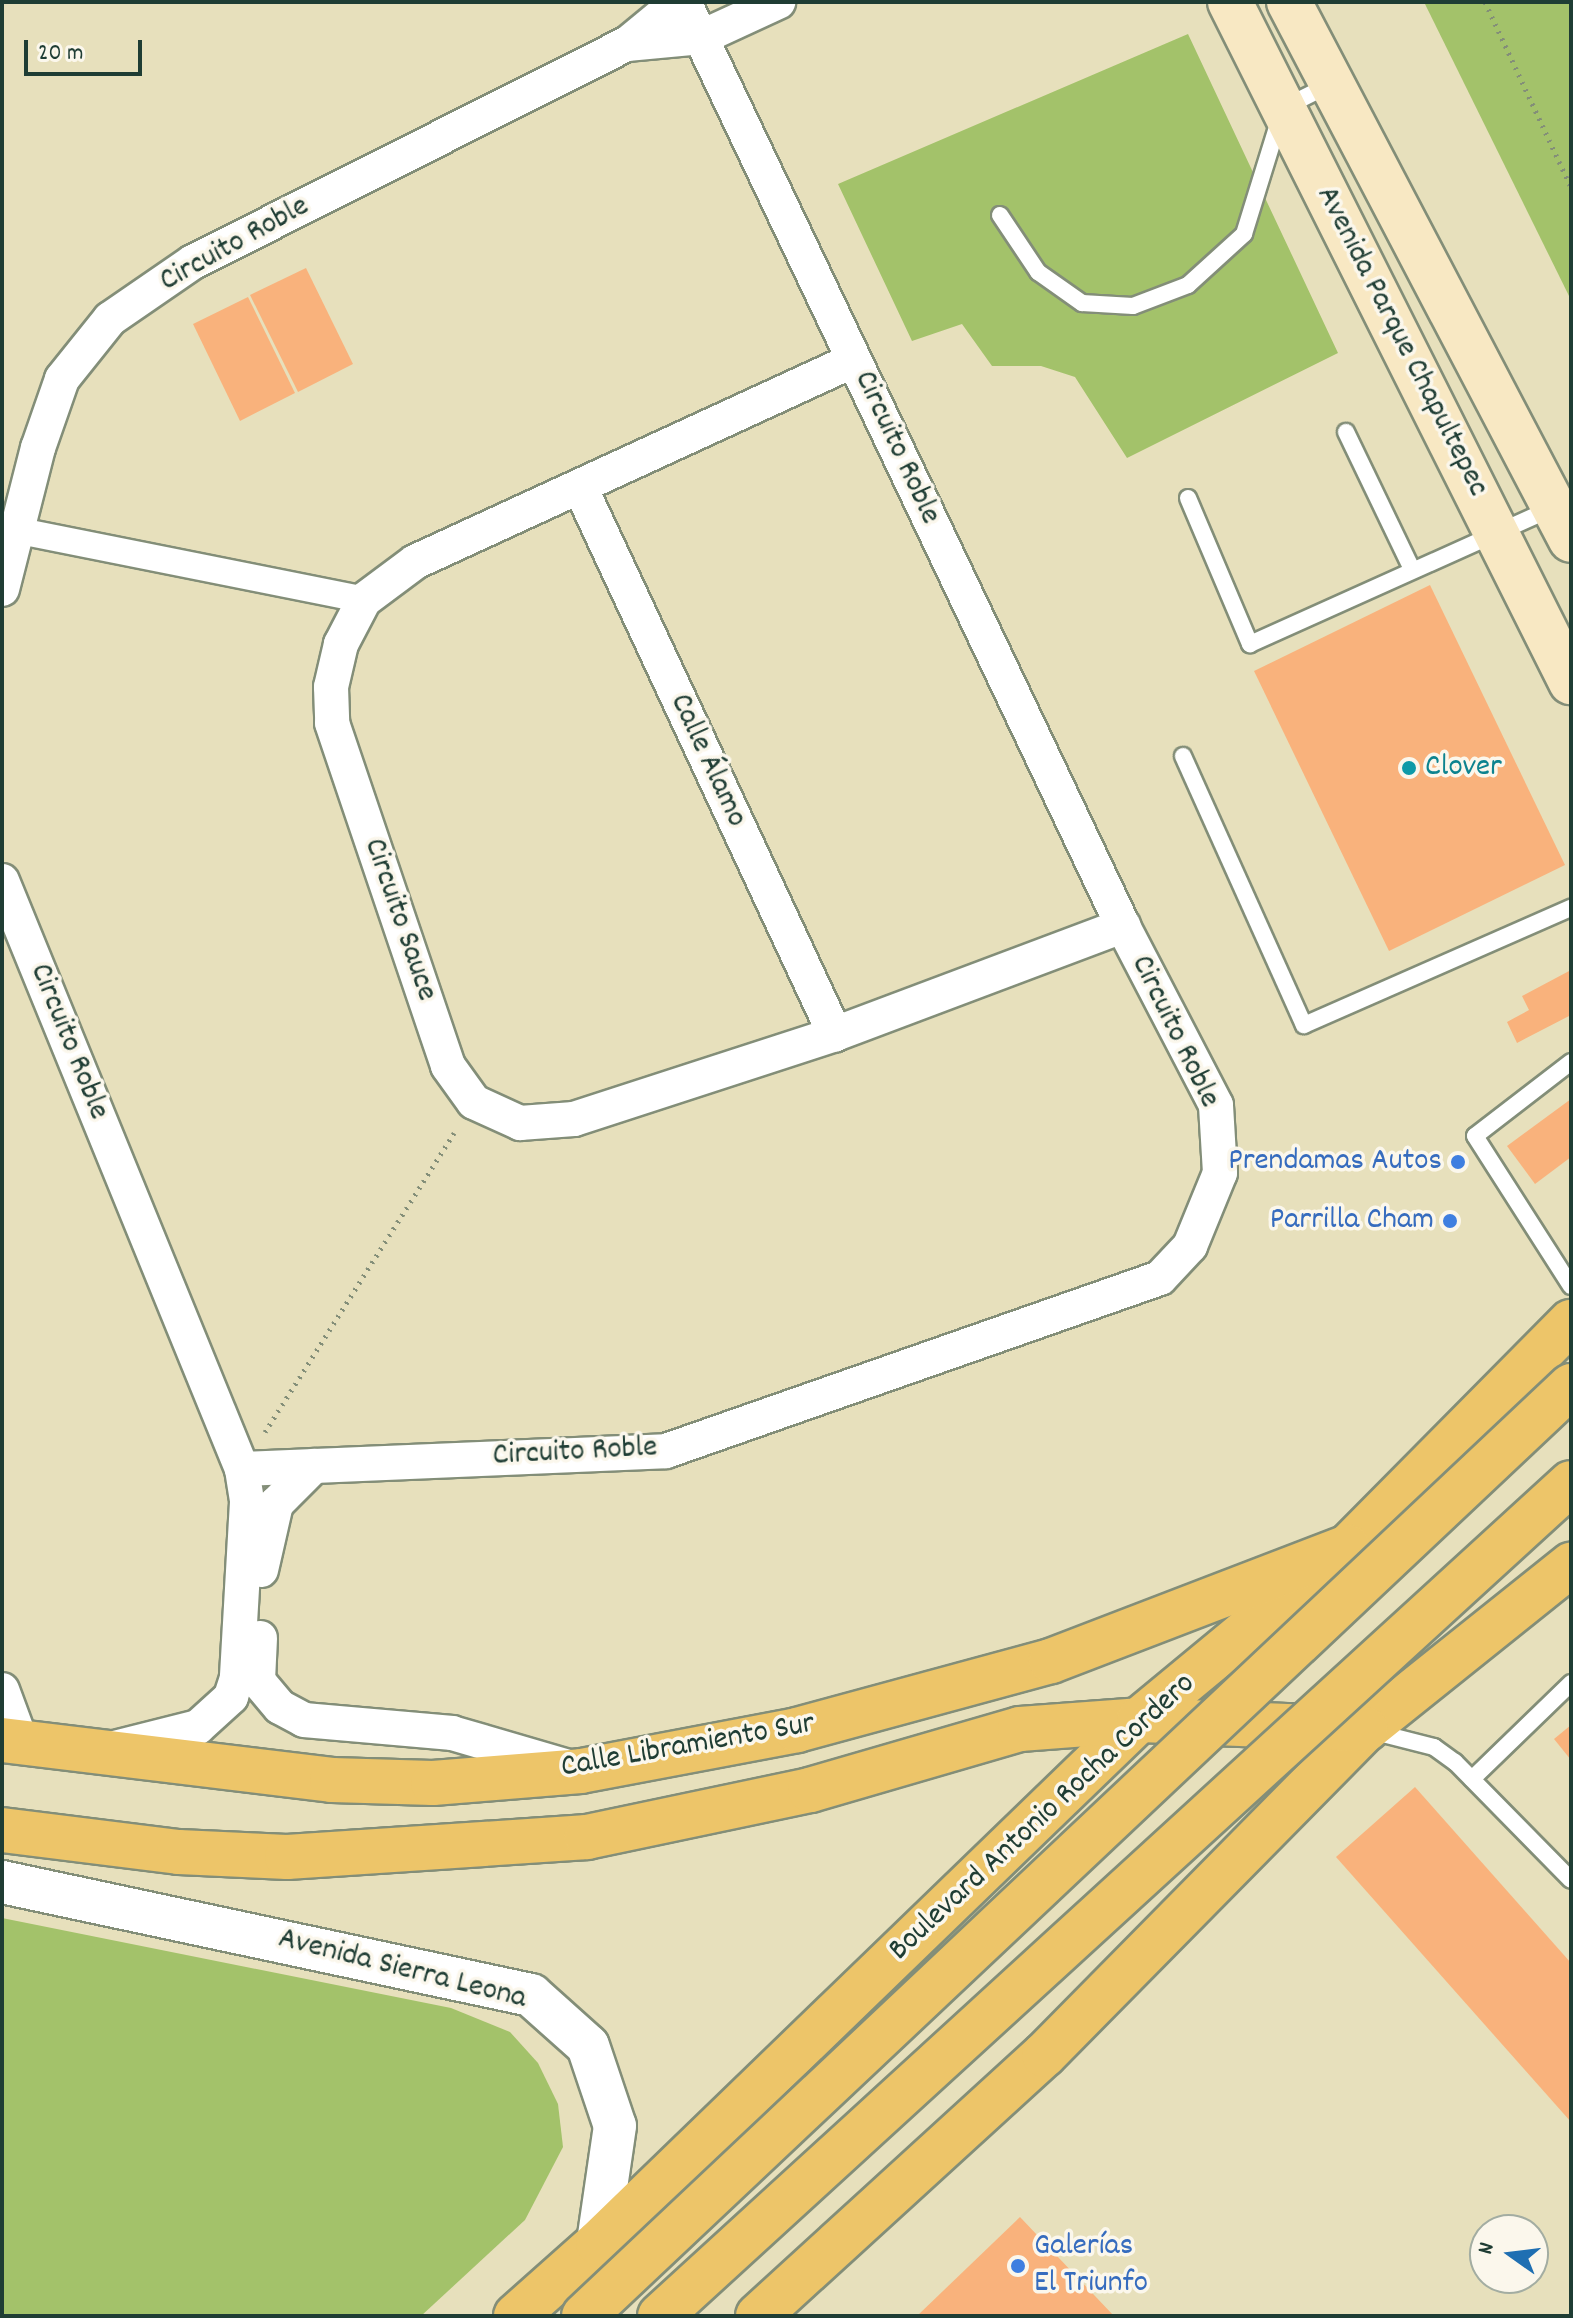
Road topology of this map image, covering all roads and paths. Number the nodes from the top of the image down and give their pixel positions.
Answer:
1 (678, 2) edge
2 (684, 2) edge
3 (778, 2) edge
4 (1230, 2) edge
5 (1289, 2) edge
6 (1485, 2) edge
7 (702, 37) junction
8 (627, 44) junction
9 (1331, 84) junction
10 (1283, 108) junction
11 (1571, 187) edge
12 (1000, 215) dead end
13 (854, 360) junction
14 (1346, 432) dead end
15 (580, 487) junction
16 (1188, 498) dead end
17 (1562, 524) edge
18 (15, 530) junction
19 (1496, 530) junction
20 (1412, 569) junction
21 (3, 575) edge
22 (364, 600) junction
23 (1571, 682) edge
24 (1183, 756) dead end
25 (2, 881) edge
26 (1571, 908) edge
27 (1123, 926) junction
28 (835, 1034) junction
29 (1571, 1062) edge
30 (474, 1102) junction
31 (1571, 1286) edge
32 (1571, 1322) edge
33 (1571, 1386) edge
34 (314, 1466) junction
35 (242, 1469) junction
36 (1571, 1483) edge
37 (1348, 1547) junction
38 (1571, 1565) edge
39 (248, 1679) junction
40 (1571, 1683) edge
41 (2, 1690) edge
42 (1139, 1720) junction
43 (1366, 1729) junction
44 (12, 1742) edge
45 (96, 1753) junction
46 (581, 1771) junction
47 (1472, 1779) junction
48 (2, 1830) edge
49 (1571, 1880) edge
50 (2, 1882) edge
51 (598, 2243) junction
52 (516, 2316) edge
53 (584, 2316) edge
54 (660, 2316) edge
55 (758, 2316) edge

1 - 8 street, Circuito Roble
2 - 7 street, Circuito Roble
3 - 7 street, Circuito Roble
4 - 10 main road, Avenida Parque Chapultepec
5 - 9 main road, Avenida Parque Chapultepec
6 - 11 path
7 - 8 street, Circuito Roble
7 - 13 street, Circuito Roble
8 - 18 street, Circuito Roble
9 - 10 lane
9 - 17 main road, Avenida Parque Chapultepec
10 - 12 lane
10 - 19 main road, Avenida Parque Chapultepec
13 - 15 street, Circuito Sauce
13 - 27 street, Circuito Roble
14 - 20 lane
15 - 22 street, Circuito Sauce
15 - 28 street, Calle Álamo
16 - 20 lane
17 - 19 lane
18 - 21 street, Circuito Roble
18 - 22 street
19 - 20 lane
19 - 23 main road, Avenida Parque Chapultepec
22 - 30 street, Circuito Sauce
24 - 26 lane
25 - 35 street, Circuito Roble
27 - 28 street, Circuito Sauce
27 - 34 street, Circuito Roble
28 - 30 street, Circuito Sauce
29 - 31 lane
30 - 35 path
32 - 37 main road, Boulevard Antonio Rocha Cordero
33 - 53 main road, bridge
34 - 35 street, Circuito Roble
34 - 39 street, Circuito Roble
35 - 39 street, Circuito Roble
36 - 54 main road, bridge
37 - 42 main road, Boulevard Antonio Rocha Cordero
37 - 46 main road, Calle Libramiento Sur
38 - 43 main road
39 - 45 street, Circuito Roble
39 - 46 street
40 - 47 lane
41 - 44 street
42 - 43 main road, Calle Libramiento Sur
42 - 48 main road, Calle Libramiento Sur
42 - 51 main road, Boulevard Antonio Rocha Cordero
43 - 47 lane
43 - 55 main road
44 - 45 main road, Calle Libramiento Sur
45 - 46 main road, Calle Libramiento Sur
47 - 49 lane
50 - 51 street, Avenida Sierra Leona
51 - 52 main road, Boulevard Antonio Rocha Cordero

